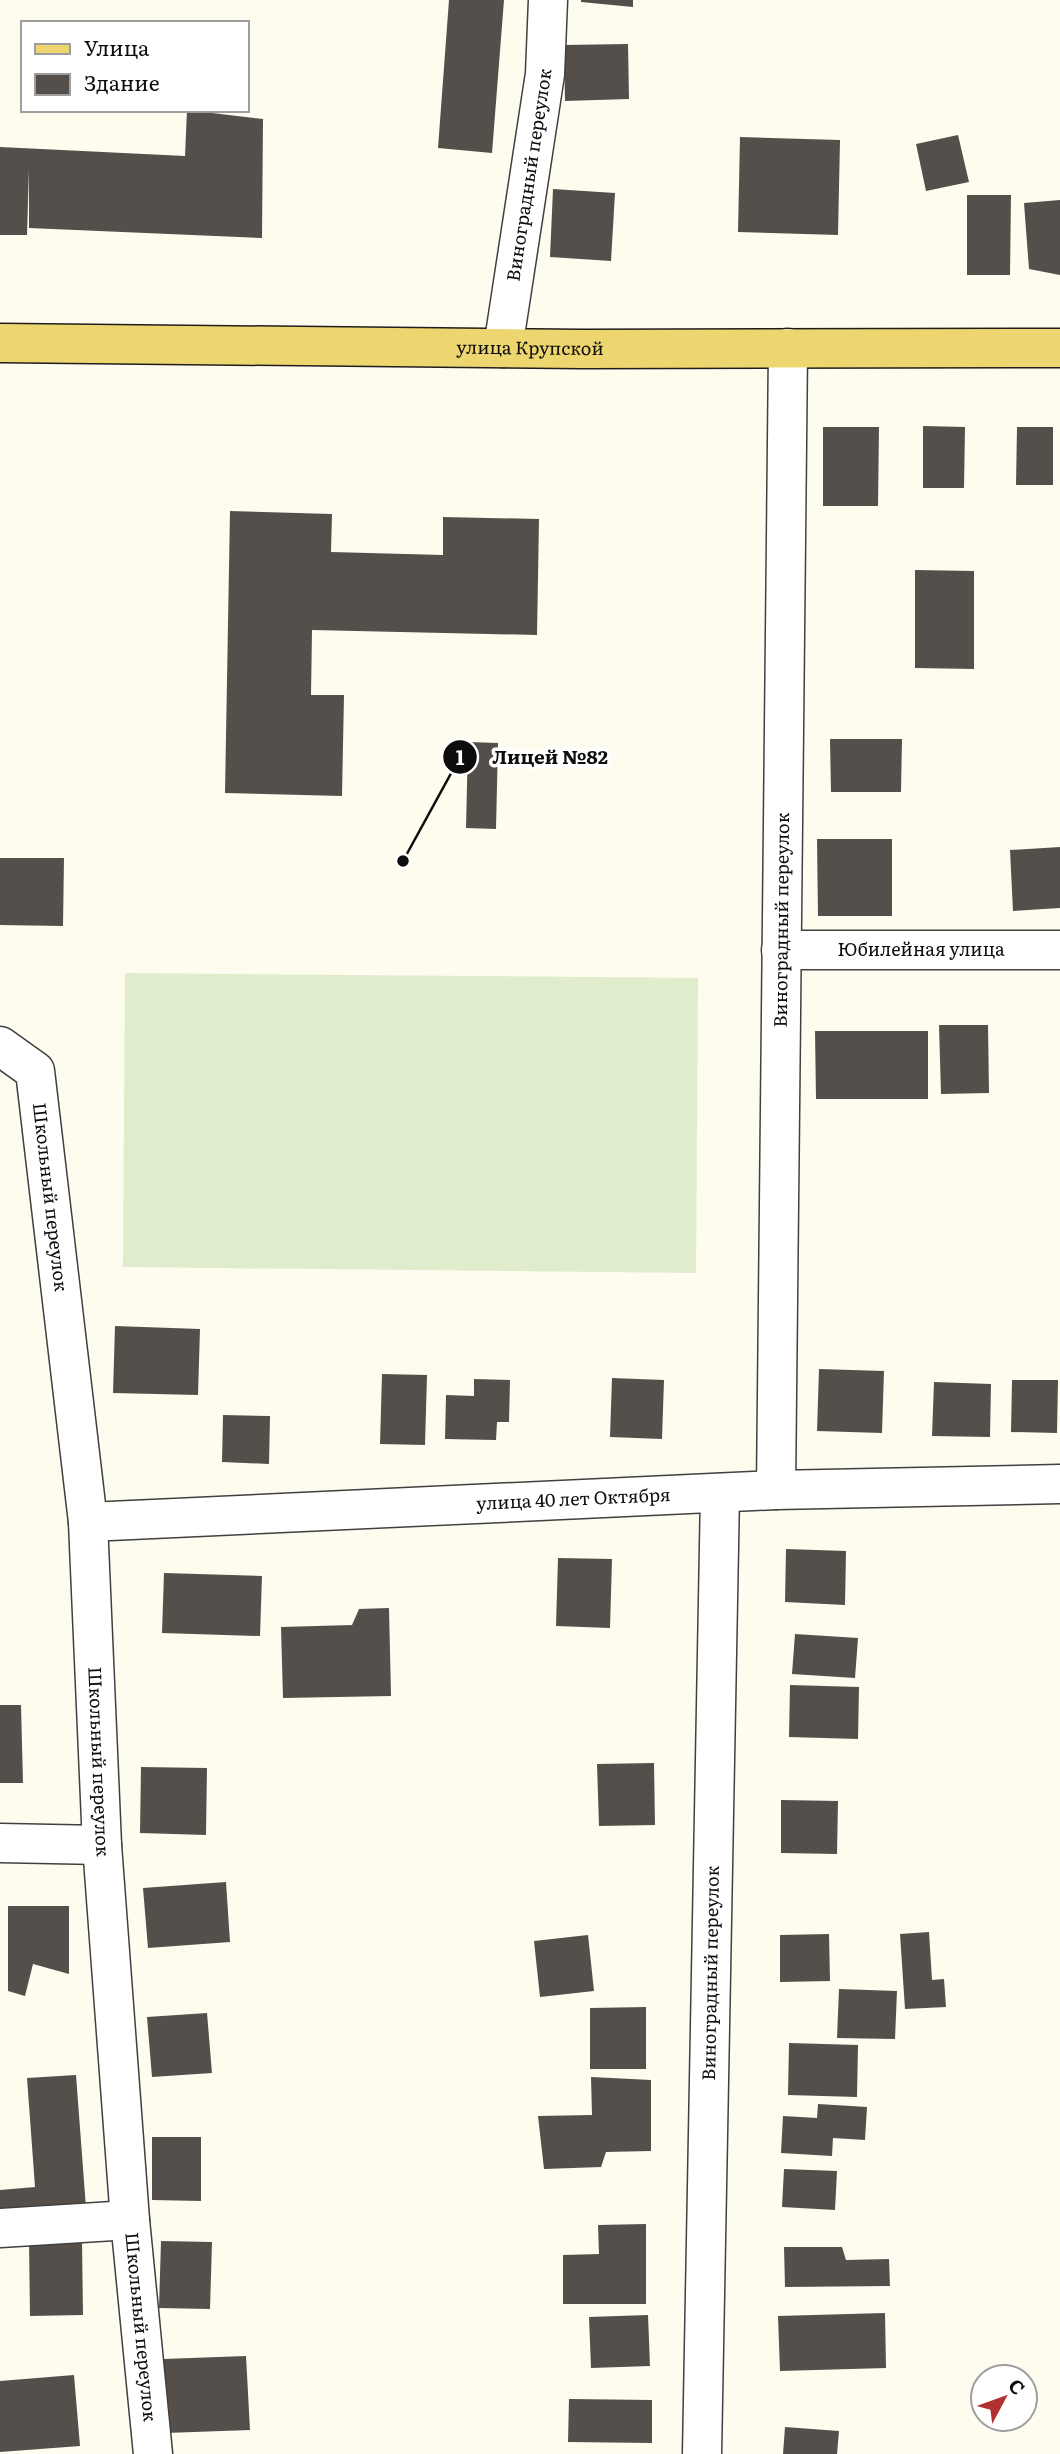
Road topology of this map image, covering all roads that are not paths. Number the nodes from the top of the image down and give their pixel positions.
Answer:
1 (548, 0) edge
2 (0, 343) edge
3 (503, 348) junction
4 (788, 348) junction
5 (1060, 348) edge
6 (781, 950) junction
7 (1060, 950) edge
8 (0, 1046) edge
9 (1060, 1483) edge
10 (776, 1490) junction
11 (720, 1493) junction
12 (88, 1522) junction
13 (0, 1843) edge
14 (102, 1846) junction
15 (130, 2220) junction
16 (0, 2228) edge
17 (153, 2454) edge
18 (702, 2454) edge

1 - 3 street, Виноградный переулок
2 - 3 main road, улица Крупской
3 - 4 main road, улица Крупской
4 - 5 main road, улица Крупской
4 - 6 street, Виноградный переулок
6 - 7 street, Юбилейная улица
6 - 10 street, Виноградный переулок
8 - 12 street, Школьный переулок
9 - 10 street, улица 40 лет Октября
10 - 11 street, улица 40 лет Октября
11 - 12 street, улица 40 лет Октября
11 - 18 street, Виноградный переулок
12 - 14 street, Школьный переулок
13 - 14 street
14 - 15 street, Школьный переулок
15 - 16 street
15 - 17 street, Школьный переулок

